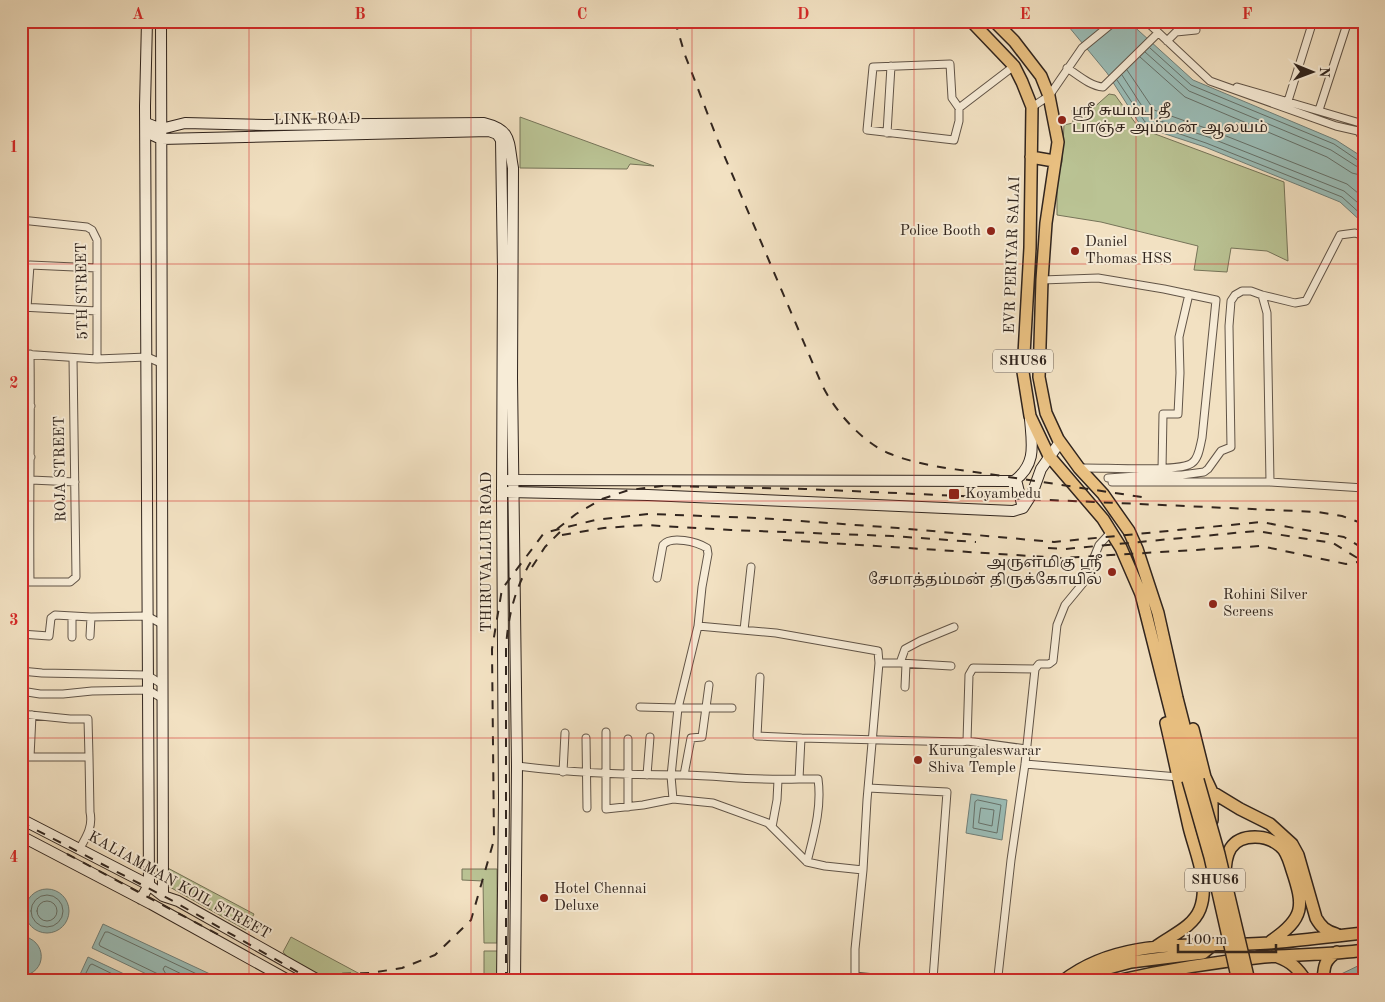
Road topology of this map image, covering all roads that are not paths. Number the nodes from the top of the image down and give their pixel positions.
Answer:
1 (147, 21) edge
2 (162, 21) edge
3 (971, 21) edge
4 (994, 21) edge
5 (1115, 21) edge
6 (1146, 21) edge
7 (1313, 21) edge
8 (1349, 21) edge
9 (1364, 25) edge
10 (1196, 30) dead end
11 (1158, 33) junction
12 (1167, 41) junction
13 (891, 66) junction
14 (1014, 66) junction
15 (1067, 68) junction
16 (1210, 81) junction
17 (1049, 96) junction
18 (1288, 101) junction
19 (1032, 107) junction
20 (959, 108) junction
21 (1319, 110) junction
22 (1364, 112) edge
23 (1362, 123) edge
24 (146, 127) junction
25 (489, 131) joint
26 (887, 133) junction
27 (161, 134) junction
28 (1364, 139) edge
29 (1031, 157) junction
30 (1054, 161) junction
31 (21, 220) edge
32 (1364, 236) edge
33 (97, 268) junction
34 (1042, 280) junction
35 (1189, 294) junction
36 (1262, 295) junction
37 (24, 307) edge
38 (97, 311) junction
39 (21, 354) edge
40 (30, 354) junction
41 (147, 357) junction
42 (73, 358) junction
43 (98, 359) junction
44 (161, 363) junction
45 (21, 406) edge
46 (31, 406) junction
47 (1030, 416) junction
48 (1060, 442) junction
49 (1049, 456) junction
50 (21, 457) edge
51 (31, 457) junction
52 (1080, 468) junction
53 (1041, 469) junction
54 (1162, 469) junction
55 (1063, 471) junction
56 (31, 480) junction
57 (502, 480) junction
58 (513, 480) junction
59 (1016, 480) junction
60 (75, 482) junction
61 (1270, 482) junction
62 (1364, 488) edge
63 (502, 492) junction
64 (514, 492) junction
65 (25, 506) edge
66 (1023, 508) junction
67 (1111, 532) junction
68 (751, 567) dead end
69 (657, 578) dead end
70 (21, 582) edge
71 (30, 582) junction
72 (72, 616) junction
73 (147, 616) junction
74 (91, 617) junction
75 (160, 623) junction
76 (698, 626) junction
77 (954, 627) dead end
78 (744, 630) junction
79 (21, 634) edge
80 (72, 636) dead end
81 (90, 636) dead end
82 (879, 663) junction
83 (903, 664) junction
84 (951, 666) dead end
85 (1035, 669) junction
86 (21, 671) edge
87 (148, 675) junction
88 (760, 677) dead end
89 (160, 683) junction
90 (709, 685) dead end
91 (1169, 685) junction
92 (905, 687) dead end
93 (148, 690) junction
94 (21, 691) edge
95 (160, 697) junction
96 (1172, 699) junction
97 (640, 707) dead end
98 (705, 707) junction
99 (678, 708) junction
100 (732, 708) dead end
101 (21, 714) edge
102 (32, 715) junction
103 (606, 732) dead end
104 (565, 733) dead end
105 (650, 737) dead end
106 (586, 738) dead end
107 (801, 738) junction
108 (628, 739) dead end
109 (872, 741) junction
110 (967, 741) junction
111 (1026, 749) junction
112 (21, 757) edge
113 (30, 757) junction
114 (89, 758) junction
115 (1025, 764) junction
116 (516, 766) junction
117 (564, 772) junction
118 (587, 774) junction
119 (606, 774) junction
120 (627, 774) junction
121 (647, 775) junction
122 (684, 775) junction
123 (672, 776) junction
124 (1178, 777) junction
125 (799, 779) junction
126 (778, 780) junction
127 (868, 788) junction
128 (1212, 792) junction
129 (673, 799) junction
130 (628, 807) junction
131 (587, 808) dead end
132 (21, 819) edge
133 (772, 827) junction
134 (21, 836) edge
135 (1191, 836) junction
136 (80, 848) junction
137 (808, 862) junction
138 (863, 870) junction
139 (1225, 880) junction
140 (149, 885) junction
141 (163, 896) junction
142 (146, 902) junction
143 (1360, 933) edge
144 (1339, 935) junction
145 (1269, 943) junction
146 (1214, 944) junction
147 (1158, 946) junction
148 (1361, 951) edge
149 (1337, 952) junction
150 (1274, 956) junction
151 (1158, 972) junction
152 (866, 979) edge
153 (936, 980) edge
154 (290, 981) edge
155 (320, 981) edge
156 (502, 981) edge
157 (515, 981) edge
158 (894, 981) edge
159 (1063, 981) edge
160 (1082, 981) edge
161 (1116, 981) edge
162 (1149, 981) edge
163 (1238, 981) edge
164 (1249, 981) edge
165 (1306, 981) edge
166 (1323, 981) edge

1 - 24 street
2 - 27 street
3 - 14 main road, EVR PERIYAR SALAI / SHU86
4 - 17 main road, EVR PERIYAR SALAI / SHU86
5 - 15 street
6 - 11 street
7 - 18 street
8 - 9 street
8 - 21 street
10 - 12 street
11 - 12 street
11 - 15 street
12 - 16 street
13 - 20 street
13 - 26 street
13 - 26 street
14 - 19 main road, EVR PERIYAR SALAI / SHU86
14 - 20 street
15 - 17 street
16 - 18 street
16 - 28 street
17 - 19 street
17 - 30 main road, EVR PERIYAR SALAI / SHU86
18 - 21 street
19 - 29 main road, EVR PERIYAR SALAI / SHU86
20 - 26 street
21 - 23 street
22 - 23 street
24 - 27 street
24 - 41 street
25 - 27 street, LINK ROAD
25 - 57 street, THIRUVALLUR ROAD
27 - 44 street
27 - 58 street
29 - 30 main road
29 - 47 main road, EVR PERIYAR SALAI / SHU86
30 - 34 main road, EVR PERIYAR SALAI / SHU86
31 - 33 street, 5TH STREET
32 - 36 street
33 - 37 street
33 - 38 street, 5TH STREET
34 - 35 street
34 - 48 main road, EVR PERIYAR SALAI / SHU86
35 - 54 street
35 - 54 street
36 - 61 street
36 - 61 street
37 - 38 street
38 - 43 street, 5TH STREET
39 - 40 street
40 - 42 street
40 - 46 street
41 - 43 street
41 - 44 street
41 - 73 street
42 - 43 street
42 - 60 street, ROJA STREET
44 - 75 street
45 - 46 street
46 - 51 street
47 - 49 main road, EVR PERIYAR SALAI / SHU86
47 - 59 street
48 - 49 street
48 - 52 main road, EVR PERIYAR SALAI / SHU86
49 - 53 street
49 - 55 main road, EVR PERIYAR SALAI / SHU86
50 - 51 street
51 - 56 street
52 - 54 street
52 - 91 main road, EVR PERIYAR SALAI / SHU86
53 - 55 street
53 - 66 street
55 - 67 main road, EVR PERIYAR SALAI / SHU86
56 - 60 street
56 - 65 street
57 - 58 street
57 - 63 street, THIRUVALLUR ROAD
58 - 59 street
58 - 64 street
59 - 66 street
60 - 71 street, ROJA STREET
61 - 62 street
63 - 64 street
63 - 156 street, THIRUVALLUR ROAD
64 - 66 street
64 - 116 street
65 - 71 street
67 - 85 street
67 - 91 main road, EVR PERIYAR SALAI / SHU86
68 - 78 street
69 - 76 street
70 - 71 street
72 - 74 street
72 - 79 street
72 - 80 street
73 - 74 street
73 - 75 street
73 - 87 street
74 - 81 street
75 - 89 street
76 - 78 street
76 - 99 street
77 - 83 street
78 - 82 street
82 - 83 street
82 - 109 street
83 - 84 street
83 - 92 street
85 - 110 street
85 - 111 street
86 - 87 street
87 - 89 street
87 - 93 street
88 - 107 street
89 - 95 street
90 - 98 street
91 - 96 main road, SHU86
91 - 124 main road
91 - 128 main road
93 - 94 street
93 - 95 street
93 - 140 street
95 - 141 street
96 - 139 main road, SHU86, bridge
96 - 163 main road, SHU86, bridge
97 - 99 street
98 - 99 street
98 - 100 street
98 - 122 street
99 - 123 street
101 - 102 street
102 - 113 street
102 - 114 street
103 - 119 street
104 - 117 street
105 - 121 street
106 - 118 street
107 - 109 street
107 - 125 street
108 - 120 street
109 - 110 street
109 - 127 street
110 - 111 street
111 - 115 street
112 - 113 street
113 - 114 street
114 - 136 street
115 - 124 street
115 - 153 street
116 - 117 street
116 - 157 street
117 - 118 street
118 - 119 street
118 - 131 street
119 - 120 street
119 - 130 street
120 - 121 street
120 - 130 street
121 - 123 street
122 - 123 street
122 - 126 street
123 - 129 street
124 - 135 main road
125 - 126 street
125 - 137 street
126 - 133 street
127 - 138 street
127 - 153 street
128 - 135 main road
128 - 144 main road
129 - 130 street
129 - 133 street
132 - 136 street, KALIAMMAN KOIL STREET
133 - 137 street
134 - 142 street, KALIAMMAN KOIL STREET
135 - 147 main road
136 - 140 street, KALIAMMAN KOIL STREET
137 - 138 street
138 - 152 street
139 - 145 main road, bridge
139 - 164 main road, SHU86, bridge
140 - 141 street, KALIAMMAN KOIL STREET
140 - 142 street
141 - 142 street
141 - 155 street, KALIAMMAN KOIL STREET
142 - 154 street, KALIAMMAN KOIL STREET
143 - 144 main road
144 - 145 main road
145 - 146 main road
146 - 147 main road
146 - 160 main road
147 - 159 main road
148 - 149 main road
149 - 150 main road
149 - 166 main road
150 - 151 main road
150 - 165 main road
151 - 161 main road
151 - 162 main road
152 - 158 street
153 - 158 street

